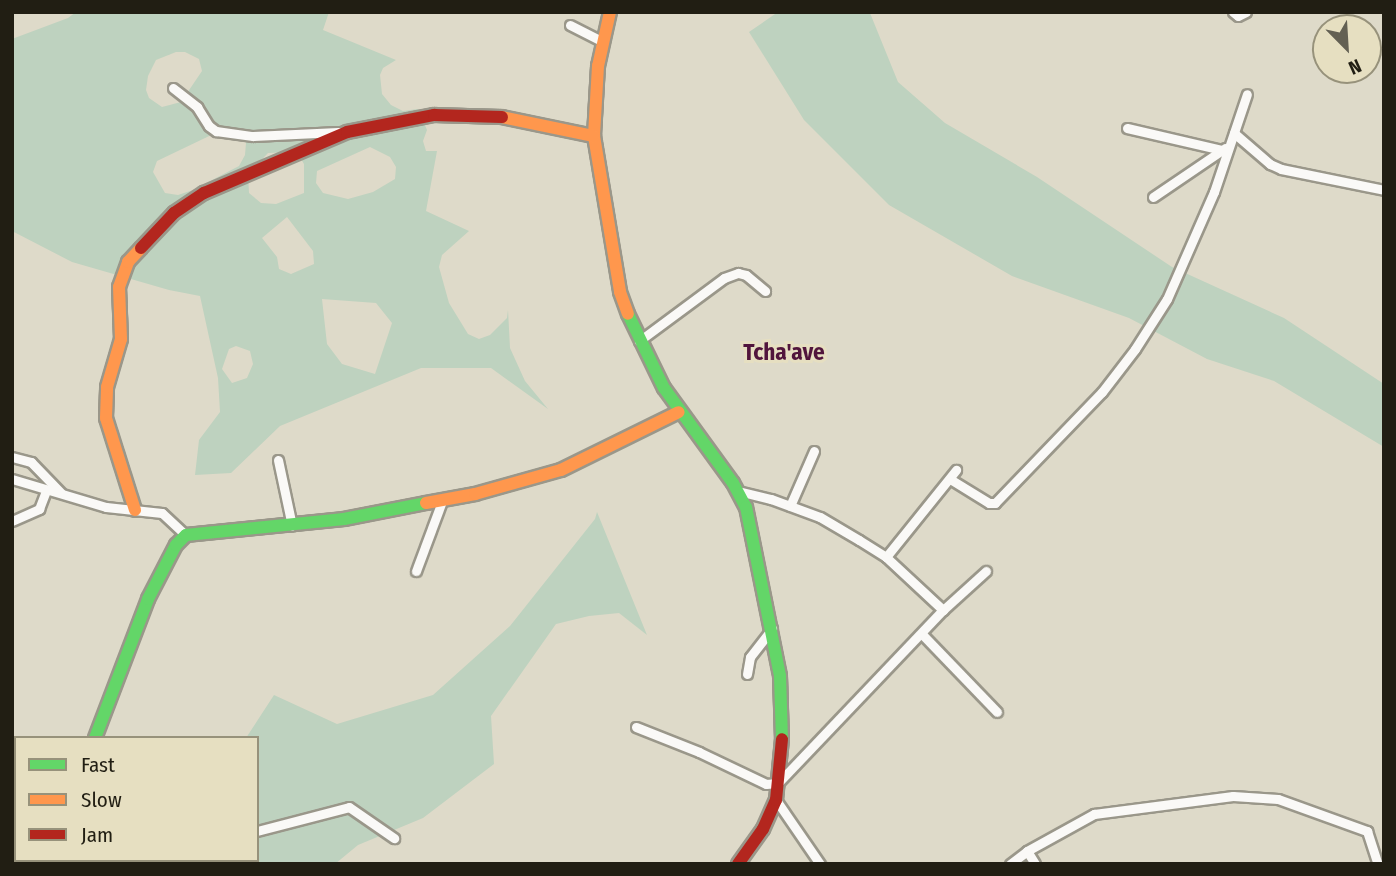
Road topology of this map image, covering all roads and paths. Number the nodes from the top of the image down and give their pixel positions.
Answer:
1 (611, 12) edge
2 (1233, 12) edge
3 (1246, 12) edge
4 (570, 25) dead end
5 (603, 42) junction
6 (173, 88) dead end
7 (1247, 94) dead end
8 (1127, 128) dead end
9 (347, 132) junction
10 (1234, 133) junction
11 (594, 136) junction
12 (1226, 147) junction
13 (1384, 190) edge
14 (1153, 197) dead end
15 (765, 291) dead end
16 (639, 341) junction
17 (679, 412) junction
18 (814, 451) dead end
19 (12, 457) edge
20 (278, 460) dead end
21 (12, 479) edge
22 (46, 491) junction
23 (738, 491) junction
24 (63, 495) junction
25 (442, 501) junction
26 (790, 506) junction
27 (135, 510) junction
28 (12, 521) edge
29 (292, 526) junction
30 (186, 535) junction
31 (886, 557) junction
32 (416, 571) dead end
33 (986, 571) dead end
34 (943, 610) junction
35 (772, 629) junction
36 (922, 634) junction
37 (747, 674) dead end
38 (997, 712) dead end
39 (636, 727) dead end
40 (96, 736) edge
41 (778, 783) junction
42 (776, 800) junction
43 (259, 830) edge
44 (394, 838) dead end
45 (1027, 850) junction
46 (738, 864) edge
47 (820, 864) edge
48 (1010, 864) edge
49 (1035, 864) edge
50 (1378, 864) edge

1 - 5 street
2 - 3 street
4 - 5 street
5 - 11 street
6 - 9 street
7 - 10 street
8 - 12 street
9 - 11 street
9 - 27 street
10 - 12 street
10 - 13 street
11 - 16 street
12 - 14 street
12 - 31 street
15 - 16 street
16 - 17 street
17 - 23 street
17 - 25 street
18 - 26 street
19 - 24 street
20 - 29 street
21 - 22 street
22 - 24 street
22 - 28 street
23 - 26 street
23 - 35 street
24 - 27 street
25 - 29 street
25 - 32 street
26 - 31 street
27 - 30 street
29 - 30 street
30 - 40 street
31 - 34 street
33 - 34 street
34 - 36 street
35 - 37 street
35 - 41 street
36 - 38 street
36 - 41 street
39 - 41 street
41 - 42 street
42 - 46 street
42 - 47 street
43 - 44 street
45 - 48 street
45 - 49 street
45 - 50 street

